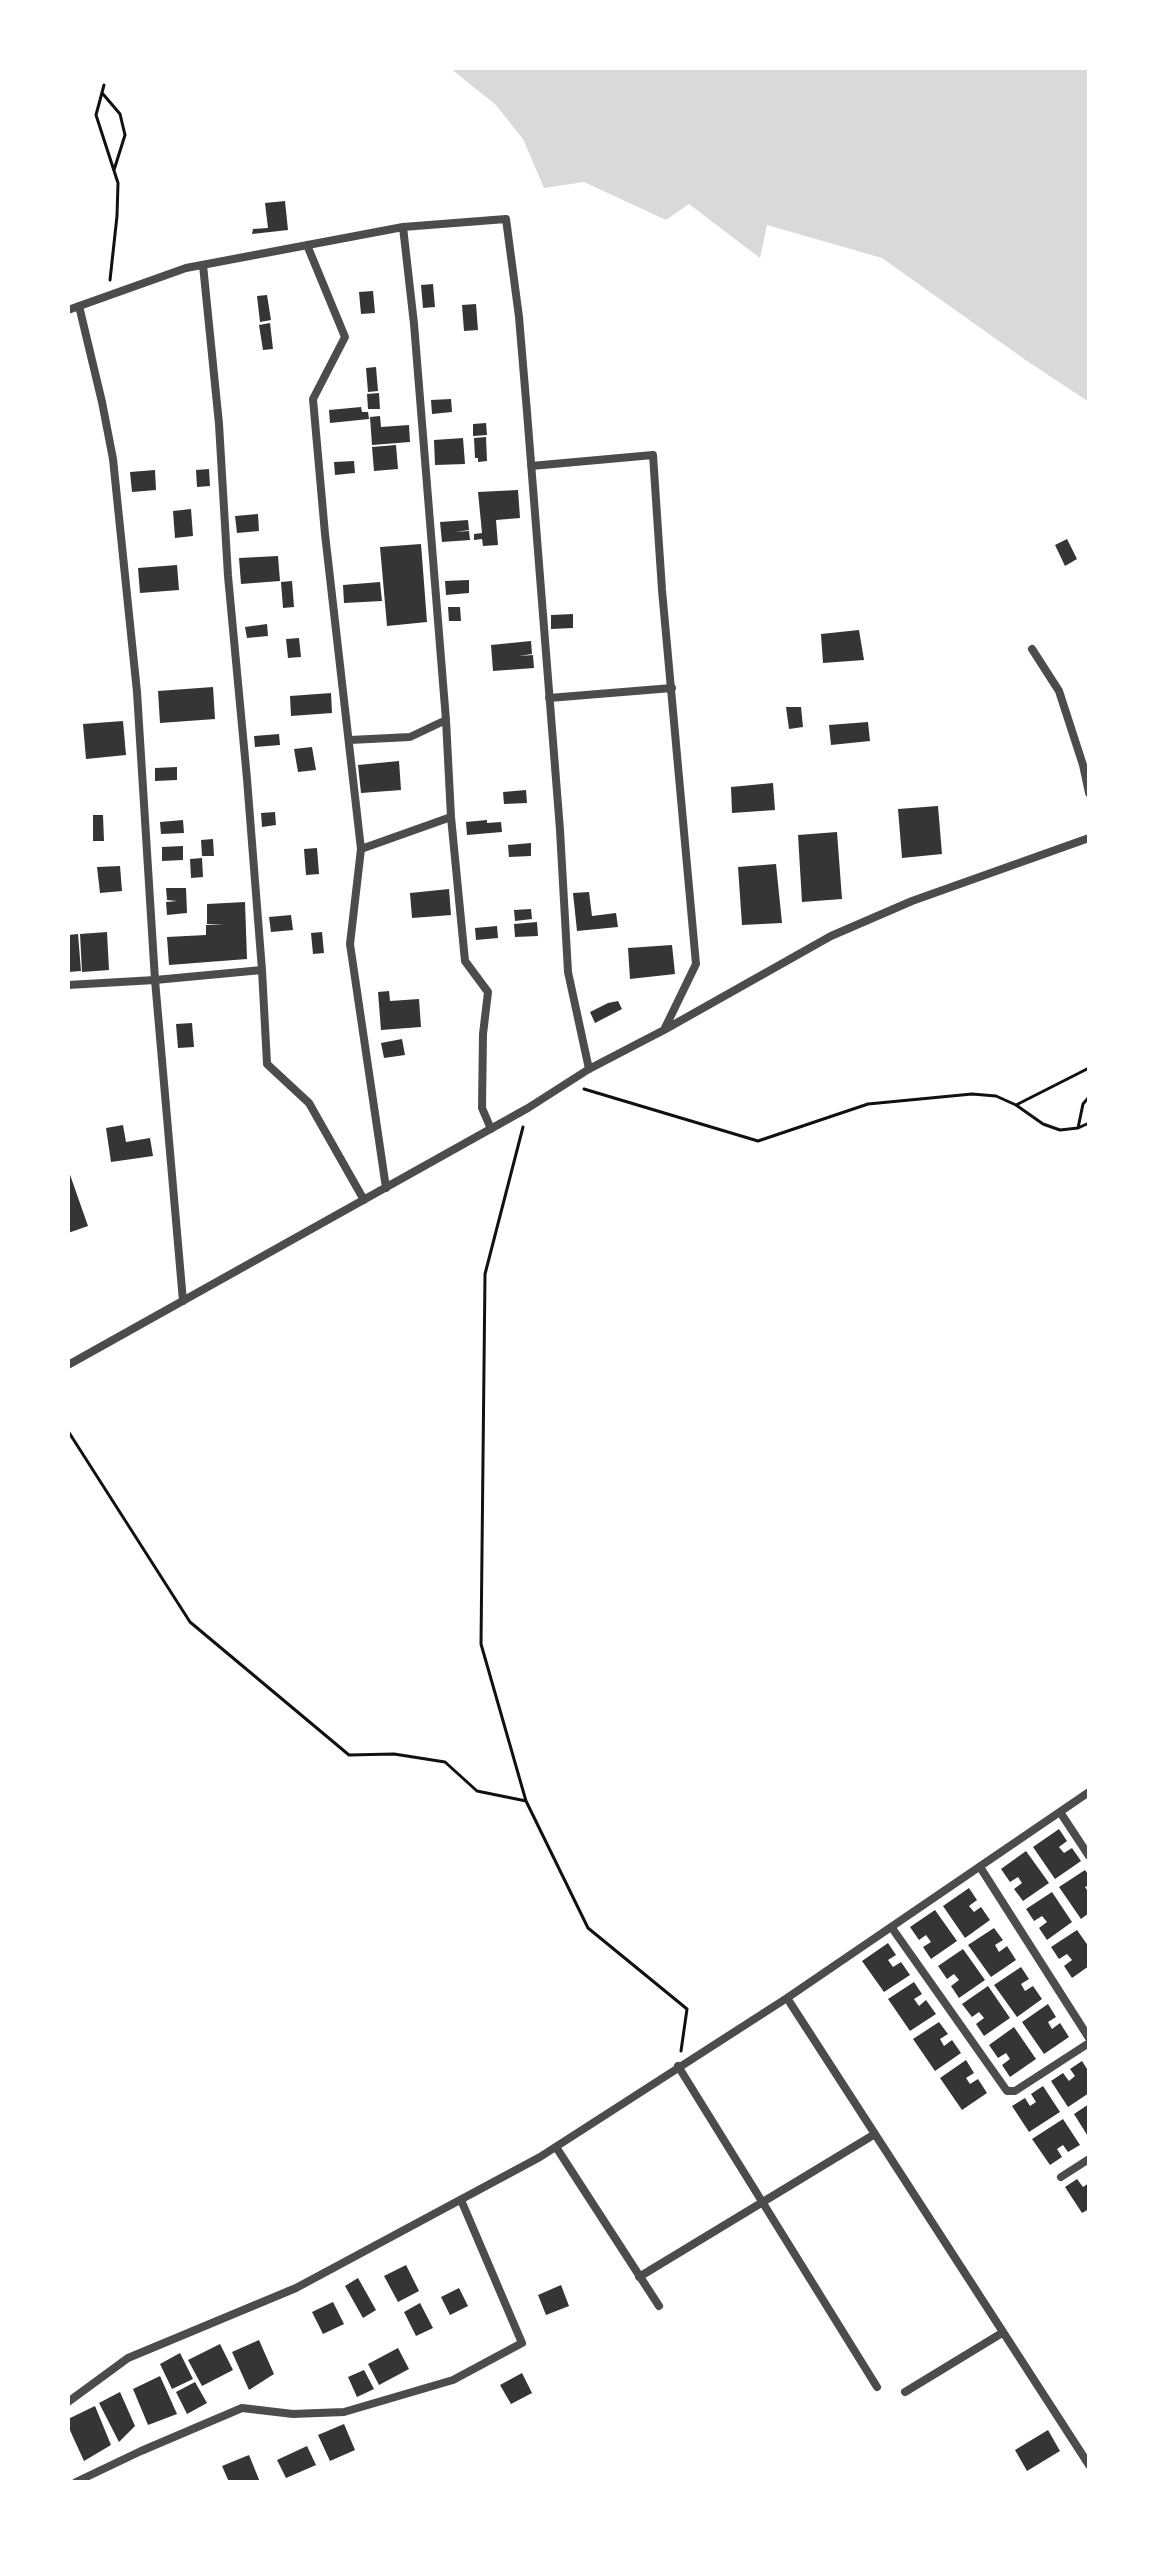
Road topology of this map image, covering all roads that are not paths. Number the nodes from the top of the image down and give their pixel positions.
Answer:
1 (403, 227) junction
2 (307, 245) junction
3 (203, 265) junction
4 (79, 306) junction
5 (68, 310) edge
6 (531, 466) junction
7 (1032, 649) dead end
8 (672, 688) junction
9 (549, 698) junction
10 (446, 720) junction
11 (350, 740) junction
12 (1089, 793) edge
13 (451, 817) junction
14 (1089, 838) edge
15 (361, 849) junction
16 (262, 970) junction
17 (155, 980) junction
18 (68, 985) edge
19 (664, 1030) junction
20 (589, 1069) junction
21 (491, 1129) junction
22 (386, 1188) junction
23 (364, 1200) junction
24 (183, 1301) junction
25 (68, 1365) edge
26 (1089, 1792) edge
27 (1060, 1812) junction
28 (1089, 1856) edge
29 (980, 1867) junction
30 (892, 1928) junction
31 (787, 1998) junction
32 (1089, 2041) edge
33 (678, 2066) junction
34 (875, 2134) junction
35 (556, 2147) junction
36 (1089, 2159) edge
37 (1061, 2177) dead end
38 (461, 2200) junction
39 (762, 2204) junction
40 (639, 2277) junction
41 (659, 2306) dead end
42 (1002, 2333) junction
43 (877, 2387) dead end
44 (905, 2392) dead end
45 (68, 2402) edge
46 (1089, 2465) edge
47 (76, 2482) edge

1 - 2 street
1 - 6 street
1 - 10 street
2 - 3 street
2 - 11 street
3 - 4 street
3 - 16 street
4 - 5 street
4 - 17 street
6 - 8 street
6 - 9 street
7 - 12 street
8 - 9 street
8 - 19 street
9 - 20 street
10 - 11 street
10 - 13 street
11 - 15 street
13 - 15 street
13 - 21 street
14 - 19 street
15 - 22 street
16 - 17 street
16 - 23 street
17 - 18 street
17 - 24 street
19 - 20 street
20 - 21 street
21 - 22 street
22 - 23 street
23 - 24 street
24 - 25 street
26 - 27 street
27 - 28 street
27 - 29 street
29 - 30 street
29 - 32 street
30 - 31 street
30 - 32 street
31 - 33 street
31 - 34 street
33 - 35 street
33 - 39 street
34 - 39 street
34 - 42 street
35 - 38 street
35 - 40 street
36 - 37 street
38 - 45 street
38 - 47 street
39 - 40 street
39 - 43 street
40 - 41 street
42 - 44 street
42 - 46 street

